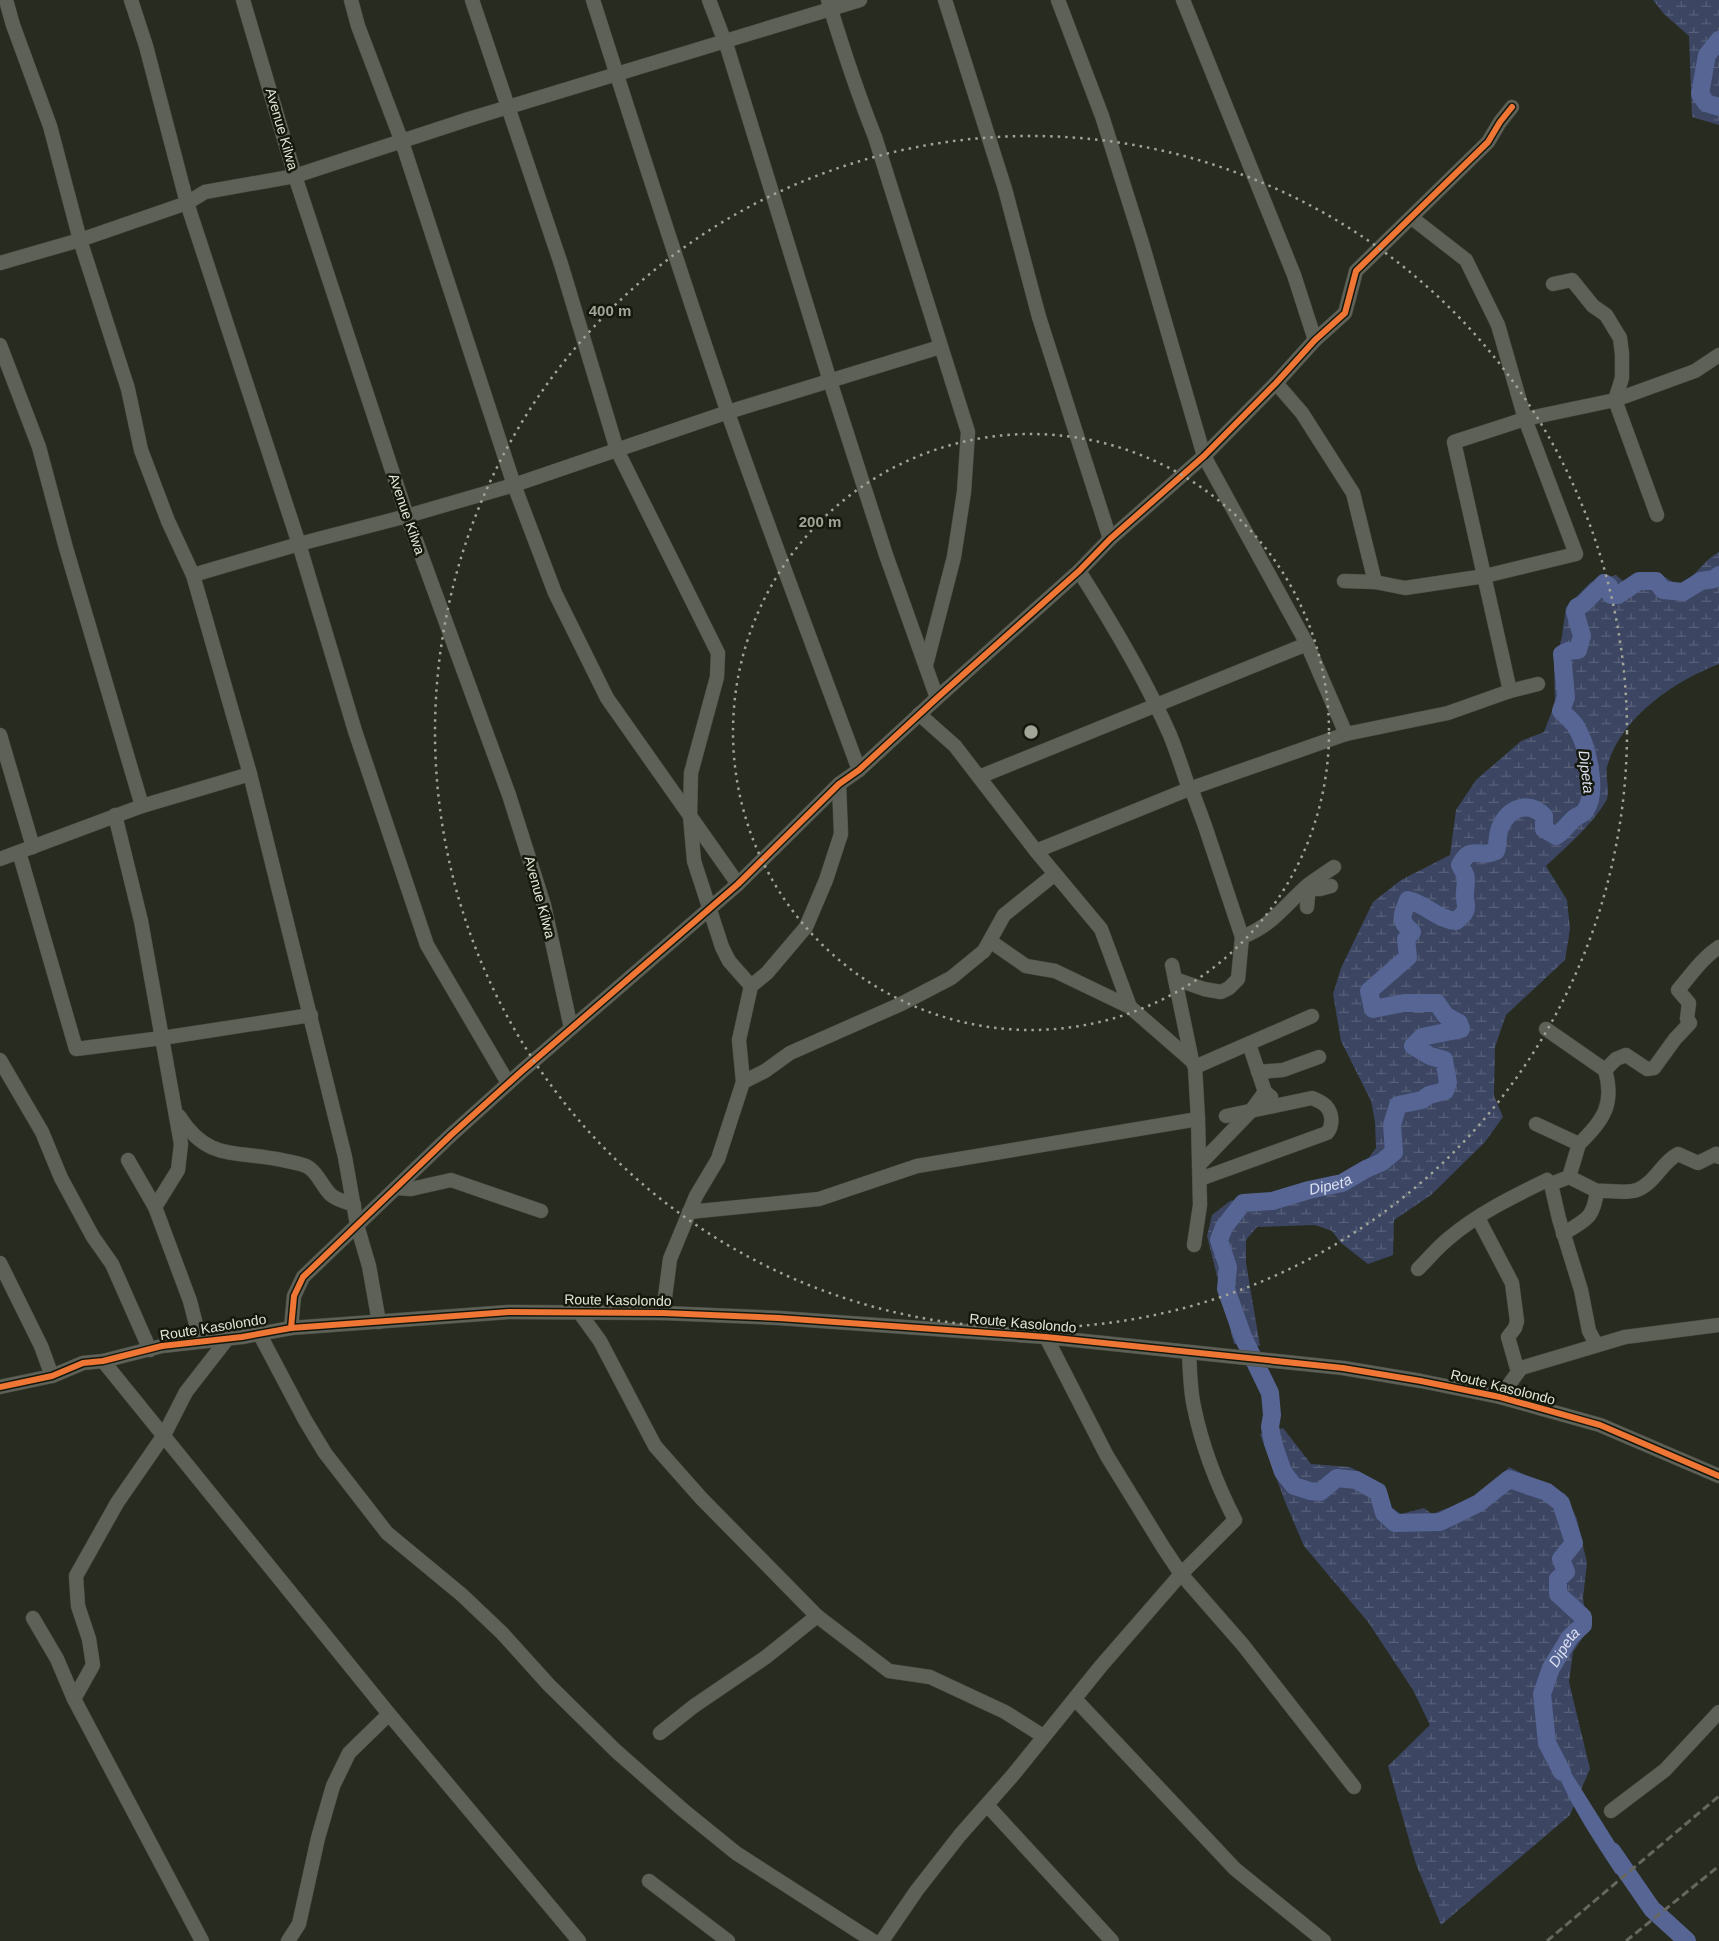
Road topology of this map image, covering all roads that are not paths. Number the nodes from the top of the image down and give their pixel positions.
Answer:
1 (131, 0) edge
2 (243, 0) edge
3 (351, 0) edge
4 (472, 0) edge
5 (593, 0) edge
6 (709, 0) edge
7 (860, 0) edge
8 (946, 0) edge
9 (1058, 0) edge
10 (1183, 0) edge
11 (5, 4) edge
12 (829, 4) edge
13 (724, 41) junction
14 (617, 76) junction
15 (1512, 107) dead end
16 (508, 108) junction
17 (402, 142) junction
18 (295, 176) junction
19 (187, 203) junction
20 (1412, 218) junction
21 (80, 240) junction
22 (0, 263) edge
23 (1553, 284) dead end
24 (1315, 340) junction
25 (0, 345) edge
26 (940, 347) junction
27 (1719, 355) edge
28 (830, 381) junction
29 (1276, 383) junction
30 (1615, 400) junction
31 (728, 412) junction
32 (1525, 419) junction
33 (617, 450) junction
34 (1204, 456) junction
35 (514, 485) junction
36 (1657, 515) dead end
37 (407, 516) junction
38 (1110, 539) junction
39 (298, 544) junction
40 (1079, 571) junction
41 (193, 575) junction
42 (1485, 576) junction
43 (1344, 581) dead end
44 (1374, 582) junction
45 (1308, 644) junction
46 (926, 665) junction
47 (1538, 684) dead end
48 (1510, 691) junction
49 (937, 698) junction
50 (1155, 705) junction
51 (920, 714) junction
52 (1346, 734) junction
53 (0, 735) edge
54 (859, 770) junction
55 (250, 774) junction
56 (979, 777) junction
57 (839, 784) junction
58 (1190, 788) junction
59 (142, 806) junction
60 (115, 815) junction
61 (690, 816) junction
62 (33, 848) junction
63 (1036, 851) junction
64 (19, 852) junction
65 (0, 859) edge
66 (1334, 867) dead end
67 (1055, 874) junction
68 (738, 884) junction
69 (1330, 886) dead end
70 (1309, 887) junction
71 (1307, 908) dead end
72 (709, 909) junction
73 (1242, 937) junction
74 (990, 941) junction
75 (1719, 947) edge
76 (751, 986) junction
77 (1130, 1007) junction
78 (311, 1016) junction
79 (1312, 1016) dead end
80 (571, 1028) junction
81 (1546, 1029) dead end
82 (162, 1038) junction
83 (1249, 1044) junction
84 (1319, 1058) dead end
85 (0, 1060) edge
86 (1194, 1064) junction
87 (1605, 1070) junction
88 (1258, 1072) junction
89 (743, 1082) junction
90 (508, 1083) junction
91 (1265, 1092) junction
92 (1280, 1105) junction
93 (1252, 1111) junction
94 (176, 1112) junction
95 (1226, 1116) dead end
96 (1198, 1119) junction
97 (1536, 1124) dead end
98 (1579, 1144) junction
99 (1719, 1157) edge
100 (128, 1160) dead end
101 (1199, 1164) junction
102 (1569, 1177) junction
103 (1200, 1179) junction
104 (1551, 1184) junction
105 (396, 1188) junction
106 (1597, 1191) junction
107 (354, 1205) junction
108 (154, 1207) junction
109 (541, 1211) dead end
110 (689, 1212) junction
111 (1478, 1218) junction
112 (357, 1225) junction
113 (1563, 1234) junction
114 (1194, 1245) dead end
115 (0, 1263) edge
116 (1418, 1269) dead end
117 (579, 1312) junction
118 (663, 1313) junction
119 (379, 1322) junction
120 (1719, 1325) edge
121 (291, 1328) junction
122 (259, 1333) junction
123 (1046, 1337) junction
124 (228, 1338) junction
125 (200, 1340) junction
126 (1596, 1344) junction
127 (150, 1350) junction
128 (1189, 1352) junction
129 (104, 1361) junction
130 (1518, 1372) junction
131 (52, 1376) junction
132 (0, 1388) edge
133 (1500, 1397) junction
134 (164, 1435) junction
135 (1719, 1476) edge
136 (1181, 1574) junction
137 (817, 1616) junction
138 (33, 1618) dead end
139 (74, 1699) junction
140 (1076, 1700) junction
141 (1719, 1712) edge
142 (389, 1714) junction
143 (660, 1733) dead end
144 (1043, 1736) junction
145 (1354, 1787) dead end
146 (987, 1805) junction
147 (1611, 1811) dead end
148 (649, 1881) dead end
149 (202, 1941) edge
150 (288, 1941) edge
151 (579, 1941) edge
152 (728, 1941) edge
153 (873, 1941) edge
154 (882, 1941) edge
155 (1112, 1941) edge
156 (1324, 1941) edge

1 - 19 street
2 - 18 street, Avenue Kilwa
3 - 17 street
4 - 16 street
5 - 14 street
6 - 13 street
7 - 12 street
8 - 38 street
9 - 34 street
10 - 24 street
11 - 21 street
12 - 13 street
12 - 26 street
13 - 14 street
13 - 28 street
14 - 16 street
14 - 31 street
15 - 20 street
16 - 17 street
16 - 33 street
17 - 18 street
17 - 35 street
18 - 19 street
18 - 37 street, Avenue Kilwa
19 - 21 street
19 - 39 street
20 - 24 street
20 - 32 street
21 - 22 street
21 - 41 street
23 - 30 street
24 - 29 street
25 - 59 street
26 - 28 street
26 - 46 street
27 - 30 street
28 - 31 street
28 - 46 street
29 - 34 street
29 - 44 street
30 - 32 street
30 - 36 street
31 - 33 street
31 - 54 street
32 - 42 street
32 - 42 street
33 - 35 street
33 - 61 street
34 - 38 street
34 - 45 street
35 - 37 street
35 - 61 street
37 - 39 street
37 - 80 street, Avenue Kilwa
38 - 40 street
39 - 41 street
39 - 90 street
40 - 49 street
40 - 50 street
41 - 55 street
42 - 44 street
42 - 48 street
43 - 44 street
45 - 50 street
45 - 52 street
46 - 49 street
47 - 48 street
48 - 52 street
49 - 51 street
50 - 56 street
50 - 58 street
51 - 54 street
51 - 56 street
52 - 58 street
53 - 62 street
54 - 57 street
55 - 59 street
55 - 78 street
56 - 63 street
57 - 68 street
57 - 76 street
58 - 63 street
58 - 73 street
59 - 60 street
60 - 62 street
60 - 82 street
61 - 68 street
61 - 72 street
62 - 64 street
63 - 67 street
64 - 65 street
64 - 82 street
66 - 70 street
67 - 74 street
67 - 77 street
68 - 72 street
69 - 70 street
70 - 71 street
70 - 73 street
72 - 76 street
72 - 80 street
73 - 86 street
74 - 77 street
74 - 89 street
75 - 87 street
76 - 89 street
77 - 86 street
78 - 82 street
78 - 107 street
79 - 83 street
80 - 90 street
81 - 87 street
82 - 94 street
83 - 86 street
83 - 88 street
84 - 88 street
85 - 127 street
86 - 96 street
87 - 98 street
88 - 91 street
89 - 110 street
90 - 105 street
91 - 92 street
91 - 93 street
92 - 93 street
92 - 103 street
93 - 95 street
93 - 101 street
94 - 107 street
94 - 108 street
96 - 101 street
96 - 110 street
97 - 98 street
98 - 102 street
99 - 106 street
100 - 108 street
101 - 103 street
102 - 104 street
102 - 106 street
103 - 114 street
104 - 111 street
104 - 113 street
105 - 109 street
105 - 112 street
106 - 113 street
107 - 112 street
108 - 125 street
110 - 118 street
111 - 116 street
111 - 130 street
112 - 119 street
112 - 121 street
113 - 126 street
115 - 131 street
117 - 118 street, Route Kasolondo
117 - 119 street, Route Kasolondo
117 - 137 street
118 - 123 street, Route Kasolondo
119 - 121 street, Route Kasolondo
120 - 126 street
121 - 122 street, Route Kasolondo
122 - 124 street, Route Kasolondo
122 - 153 street
123 - 128 street, Route Kasolondo
123 - 136 street
124 - 125 street, Route Kasolondo
124 - 134 street
125 - 127 street, Route Kasolondo
126 - 130 street
127 - 129 street, Route Kasolondo
128 - 133 street, Route Kasolondo
128 - 136 street
129 - 131 street, Route Kasolondo
129 - 134 street
130 - 133 street
131 - 132 street, Route Kasolondo
133 - 135 street, Route Kasolondo
134 - 139 street
134 - 142 street
136 - 140 street
136 - 145 street
137 - 143 street
137 - 144 street
138 - 139 street
139 - 149 street
140 - 144 street
140 - 156 street
141 - 147 street
142 - 150 street
142 - 151 street
144 - 146 street
146 - 154 street
146 - 155 street
148 - 152 street

